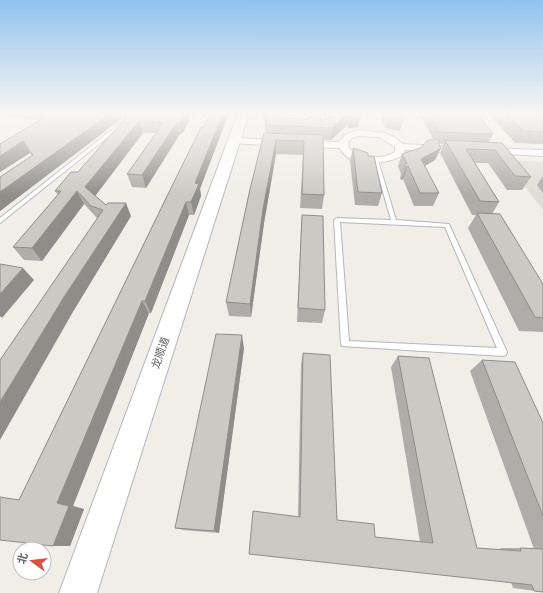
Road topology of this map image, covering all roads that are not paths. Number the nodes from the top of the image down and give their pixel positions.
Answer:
1 (101, 141) edge
2 (234, 141) joint
3 (344, 141) edge
4 (396, 141) edge
5 (343, 145) junction
6 (401, 147) junction
7 (543, 153) edge
8 (376, 160) junction
9 (0, 221) edge
10 (394, 222) junction
11 (78, 593) edge

1 - 9 lane
2 - 5 street
2 - 11 street, 龙顺道
3 - 5 street
4 - 6 street
5 - 8 street
6 - 7 street
6 - 8 street
8 - 10 lane
10 - 10 lane

